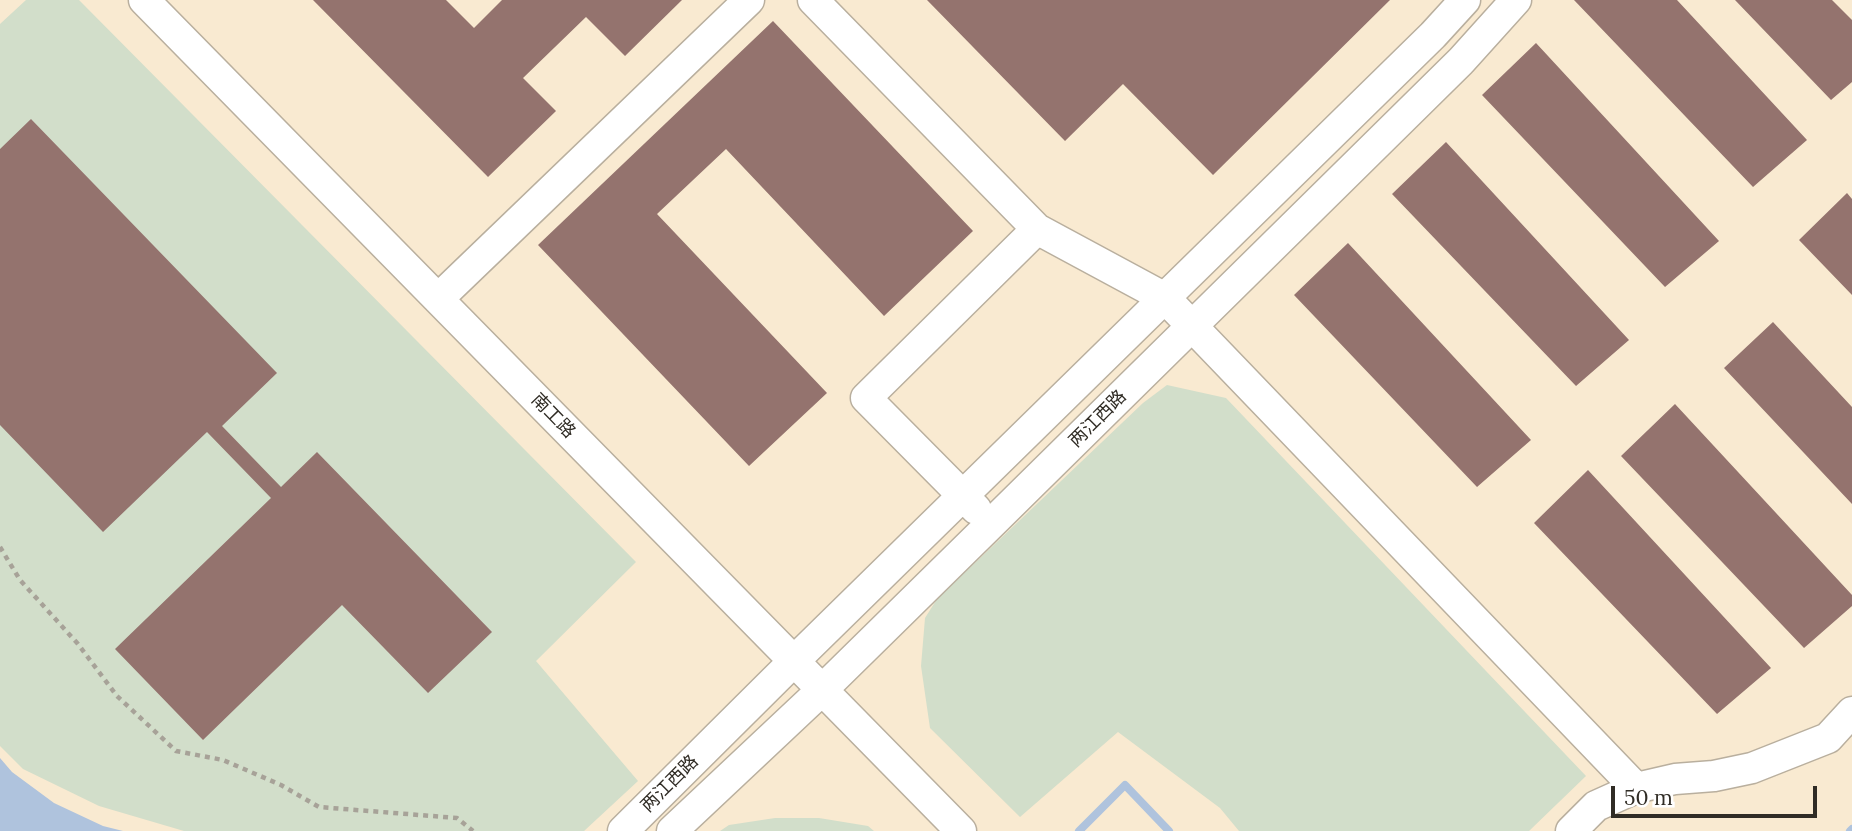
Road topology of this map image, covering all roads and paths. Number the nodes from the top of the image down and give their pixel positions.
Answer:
1 (144, 0) edge
2 (749, 0) edge
3 (813, 0) edge
4 (1465, 0) edge
5 (1516, 0) edge
6 (1433, 35) junction
7 (1461, 61) junction
8 (1037, 229) junction
9 (1165, 298) junction
10 (438, 299) junction
11 (1192, 326) junction
12 (963, 495) junction
13 (991, 524) junction
14 (0, 547) edge
15 (794, 661) junction
16 (822, 690) junction
17 (1852, 712) edge
18 (1636, 788) junction
19 (473, 831) edge
20 (623, 831) edge
21 (673, 831) edge
22 (961, 831) edge
23 (1571, 831) edge

1 - 10 street, 南工路
2 - 10 street
3 - 8 street
4 - 6 street, 两江西路
5 - 7 street, 两江西路
6 - 7 street
6 - 9 street, 两江西路
7 - 11 street, 两江西路
8 - 9 street
8 - 12 street
9 - 11 street
9 - 12 street, 两江西路
10 - 15 street, 南工路
11 - 13 street, 两江西路
11 - 18 street
12 - 13 street
12 - 15 street, 两江西路
13 - 16 street, 两江西路
14 - 19 path
15 - 16 street, 南工路
15 - 20 street, 两江西路
16 - 21 street, 两江西路
16 - 22 street, 南工路
17 - 18 street
18 - 23 street

